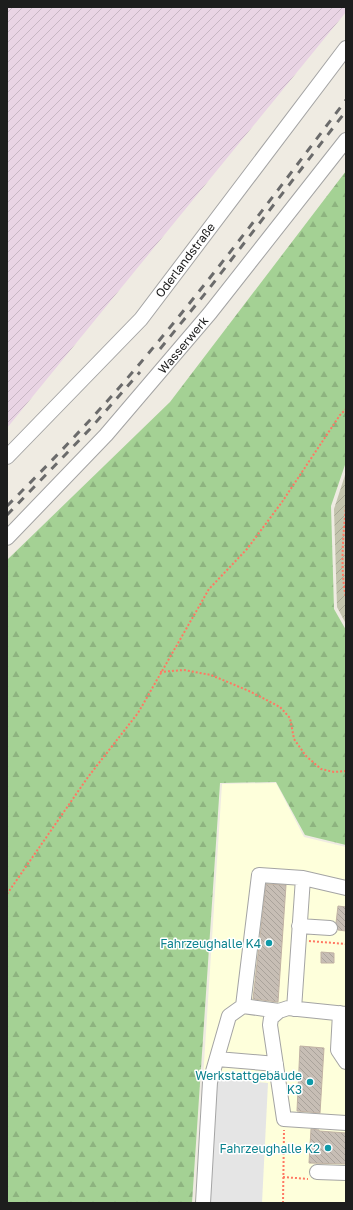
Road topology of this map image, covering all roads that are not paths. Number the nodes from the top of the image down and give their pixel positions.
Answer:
1 (346, 48) edge
2 (346, 140) edge
3 (7, 457) edge
4 (7, 538) edge
5 (303, 878) junction
6 (346, 888) edge
7 (299, 926) junction
8 (330, 928) dead end
9 (243, 1006) junction
10 (294, 1009) junction
11 (279, 1011) junction
12 (343, 1014) edge
13 (217, 1059) junction
14 (346, 1062) edge
15 (276, 1064) junction
16 (346, 1123) edge
17 (317, 1172) road end
18 (346, 1173) edge
19 (203, 1203) edge

1 - 3 street, Oderlandstraße
2 - 4 street, Wasserwerk
5 - 6 street
5 - 7 street
5 - 9 street
7 - 8 street
7 - 10 street
9 - 11 street
9 - 13 street
10 - 11 street
10 - 12 street
11 - 15 street
12 - 14 street
13 - 15 street
13 - 19 street
15 - 16 street
17 - 18 street

